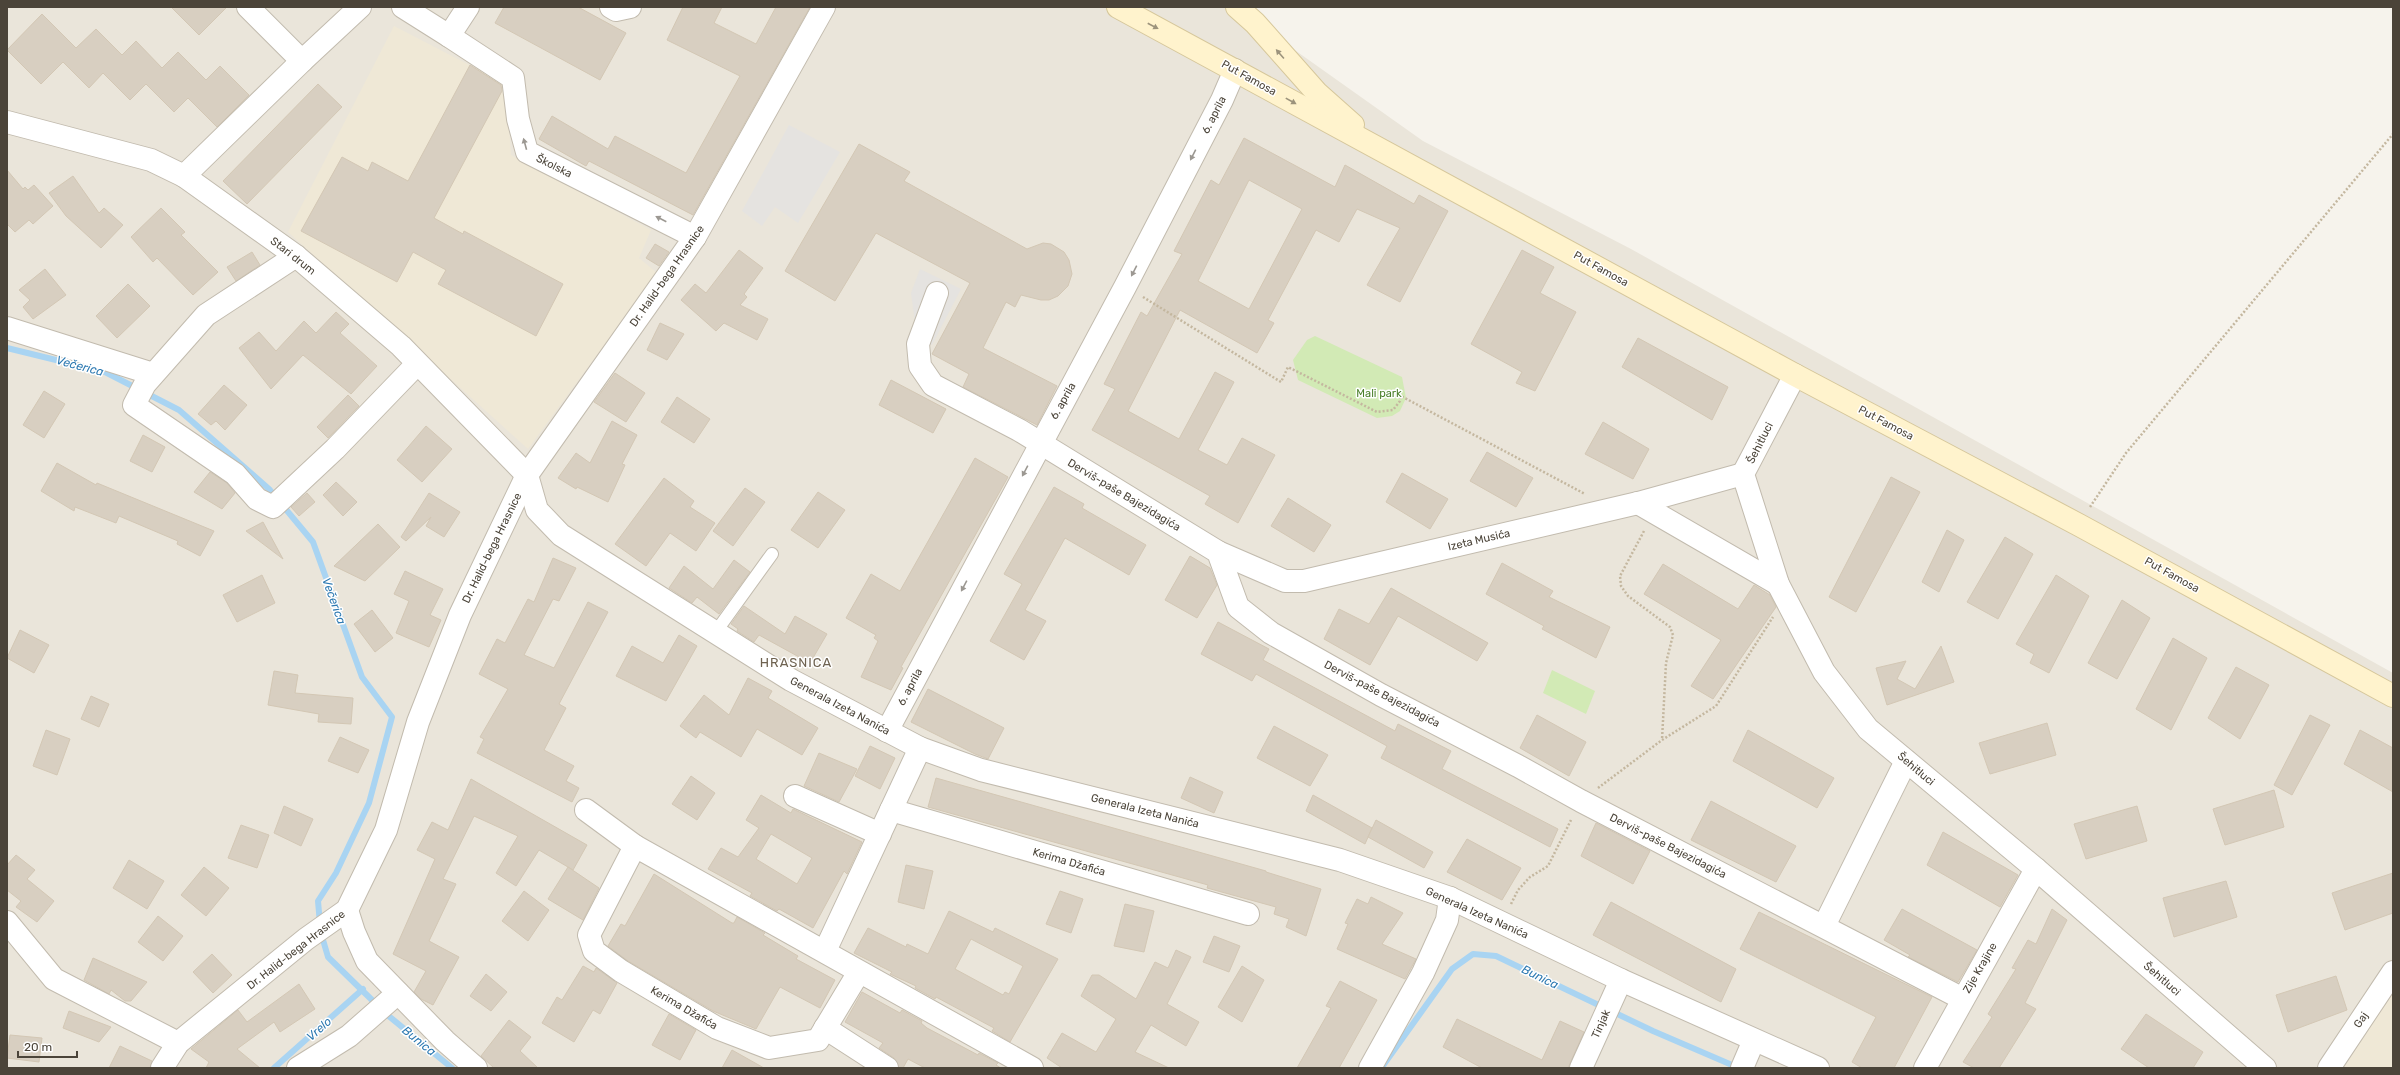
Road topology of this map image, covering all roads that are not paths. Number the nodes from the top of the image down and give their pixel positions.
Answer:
1 (248, 7) edge
2 (360, 7) edge
3 (403, 7) edge
4 (468, 7) edge
5 (611, 7) edge
6 (630, 7) edge
7 (824, 7) edge
8 (1118, 7) edge
9 (1237, 7) edge
10 (449, 36) junction
11 (302, 61) junction
12 (1235, 70) junction
13 (7, 122) edge
14 (1379, 149) junction
15 (184, 176) junction
16 (696, 237) junction
17 (296, 256) junction
18 (937, 293) dead end
19 (7, 328) edge
20 (417, 364) junction
21 (1795, 375) junction
22 (145, 386) junction
23 (1040, 444) junction
24 (1744, 474) junction
25 (527, 475) junction
26 (1646, 508) junction
27 (1218, 552) junction
28 (772, 554) dead end
29 (1781, 591) junction
30 (715, 632) junction
31 (2393, 696) edge
32 (887, 731) junction
33 (920, 748) junction
34 (1906, 761) junction
35 (795, 796) dead end
36 (586, 810) dead end
37 (891, 810) junction
38 (880, 834) junction
39 (635, 846) junction
40 (2036, 869) junction
41 (1450, 898) junction
42 (1248, 914) dead end
43 (340, 916) junction
44 (7, 922) edge
45 (1824, 926) junction
46 (825, 952) junction
47 (859, 972) junction
48 (2393, 972) edge
49 (398, 993) junction
50 (1613, 997) junction
51 (1963, 999) junction
52 (825, 1028) junction
53 (1754, 1040) junction
54 (178, 1043) junction
55 (1744, 1065) edge
56 (162, 1068) edge
57 (298, 1068) edge
58 (476, 1068) edge
59 (887, 1068) edge
60 (1032, 1068) edge
61 (1370, 1068) edge
62 (1581, 1068) edge
63 (1818, 1068) edge
64 (1925, 1068) edge
65 (2265, 1068) edge
66 (2329, 1068) edge

1 - 11 street
2 - 11 street
3 - 10 street, Školska
4 - 10 street
5 - 6 street
7 - 16 street, Dr. Halid-bega Hrasnice
8 -> 12 main road, Put Famosa
14 -> 9 main road, Put Famosa
16 -> 10 street, Školska
11 - 15 street
12 -> 14 main road, Put Famosa
12 -> 23 street, 6. aprila
13 - 15 street, Stari drum
14 - 21 main road, Put Famosa
15 - 17 street, Stari drum
16 - 25 street, Dr. Halid-bega Hrasnice
17 - 20 street, Stari drum
17 - 22 street
18 - 23 street, Derviš-paše Bajezidagića
19 - 22 street
20 - 22 street
20 - 25 street, Stari drum
21 - 24 street, Šehitluci
21 - 31 main road, Put Famosa
23 - 27 street, Derviš-paše Bajezidagića
23 -> 32 street, 6. aprila
24 - 26 street, Izeta Musića
24 - 29 street, Šehitluci
25 - 30 street, Generala Izeta Nanića
25 - 43 street, Dr. Halid-bega Hrasnice
26 - 27 street, Izeta Musića
26 - 29 street
27 - 45 street, Derviš-paše Bajezidagića
28 - 30 lane
29 - 34 street, Šehitluci
30 - 32 street, Generala Izeta Nanića
32 - 33 street, Generala Izeta Nanića
33 - 37 street
33 - 41 street, Generala Izeta Nanića
34 - 40 street, Šehitluci
34 - 45 street
35 - 38 street
36 - 39 street
37 - 38 street
37 - 42 street, Kerima Džafića
38 - 46 street
39 - 46 street
39 - 52 street, Kerima Džafića
40 - 51 street, Zije Krajine
40 - 65 street, Šehitluci
41 - 50 street, Generala Izeta Nanića
41 - 61 street
43 - 49 street
43 - 54 street, Dr. Halid-bega Hrasnice
44 - 54 street
45 - 51 street, Derviš-paše Bajezidagića
46 - 47 street
47 - 52 street, Kerima Džafića
47 - 60 street
48 - 66 street, Gaj
49 - 57 street
49 - 58 street
50 - 53 street, Generala Izeta Nanića
50 - 62 street, Tinjak
51 - 64 street, Zije Krajine
52 - 59 street
53 - 55 street
53 - 63 street, Generala Izeta Nanića
54 - 56 street, Dr. Halid-bega Hrasnice

